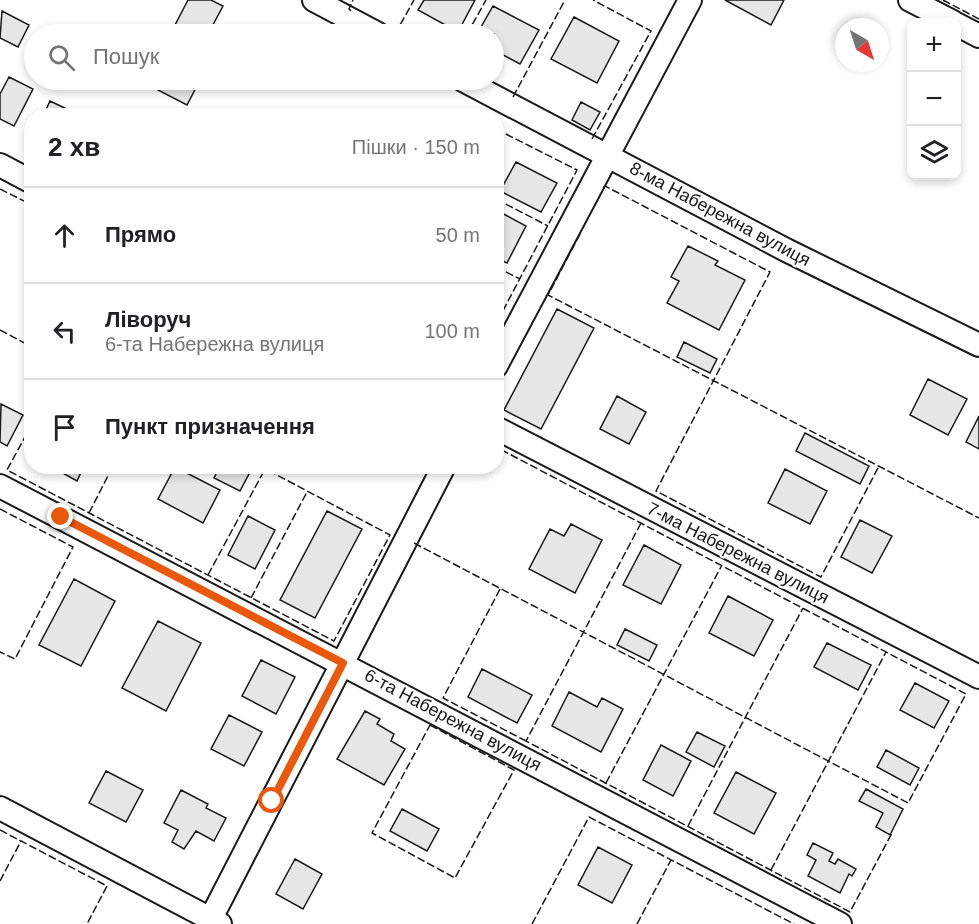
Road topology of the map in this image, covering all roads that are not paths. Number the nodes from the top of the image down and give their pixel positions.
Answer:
1 (314, 0) edge
2 (690, 0) edge
3 (910, 0) edge
4 (945, 18) edge
5 (359, 24) edge
6 (961, 26) edge
7 (979, 36) edge
8 (482, 90) edge
9 (609, 155) junction
10 (0, 165) edge
11 (24, 178) edge
12 (979, 345) edge
13 (504, 351) edge
14 (504, 432) edge
15 (440, 474) edge
16 (0, 486) edge
17 (343, 663) junction
18 (979, 677) edge
19 (0, 808) edge
20 (213, 922) edge
21 (840, 924) edge

1 - 5 street
2 - 9 street
3 - 4 street
6 - 7 street
8 - 9 street, 8-ма Набережна вулиця
9 - 12 street, 8-ма Набережна вулиця
9 - 13 street
10 - 11 street
14 - 18 street, 7-ма Набережна вулиця
15 - 17 street
16 - 17 street, 6-та Набережна вулиця
17 - 20 street
17 - 21 street, 6-та Набережна вулиця
19 - 20 street

